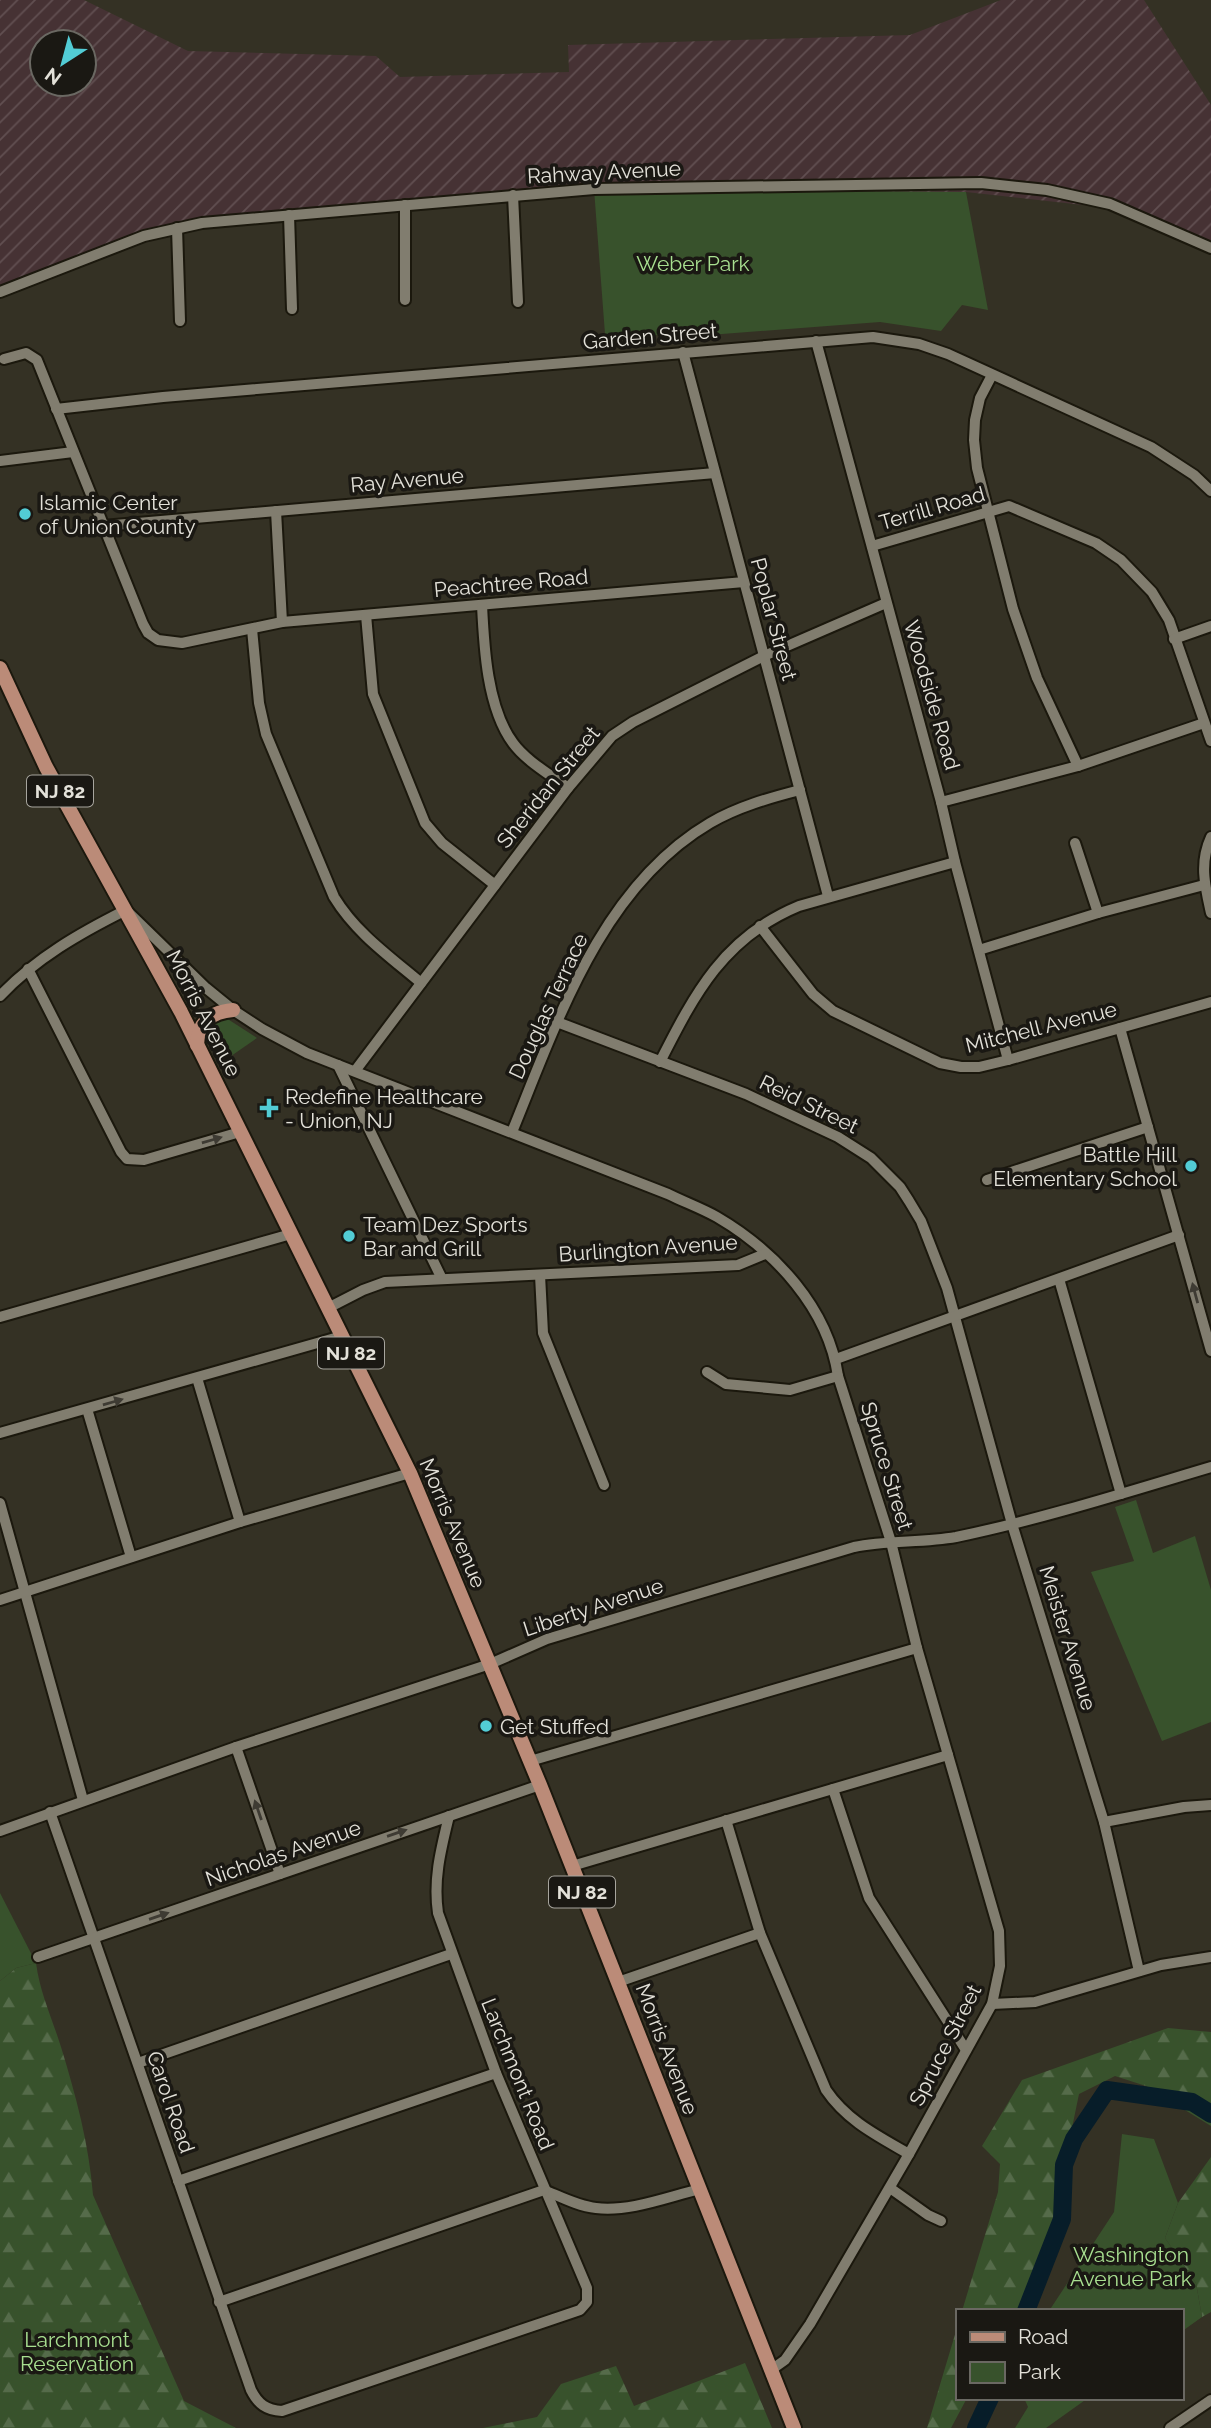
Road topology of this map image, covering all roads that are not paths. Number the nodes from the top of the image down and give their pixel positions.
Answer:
1 (513, 195) junction
2 (405, 205) junction
3 (289, 215) junction
4 (177, 228) junction
5 (1211, 248) edge
6 (0, 292) edge
7 (405, 300) dead end
8 (517, 302) dead end
9 (292, 309) dead end
10 (180, 320) dead end
11 (816, 341) junction
12 (683, 352) junction
13 (4, 359) dead end
14 (992, 375) junction
15 (57, 409) junction
16 (73, 452) junction
17 (0, 461) edge
18 (715, 473) junction
19 (1211, 491) edge
20 (276, 511) junction
21 (989, 512) junction
22 (103, 526) junction
23 (872, 546) junction
24 (744, 582) junction
25 (886, 603) junction
26 (482, 605) junction
27 (366, 615) junction
28 (282, 622) junction
29 (1211, 626) edge
30 (251, 629) junction
31 (1174, 639) junction
32 (764, 656) junction
33 (0, 668) edge
34 (1204, 723) junction
35 (1211, 741) edge
36 (1078, 766) junction
37 (568, 788) junction
38 (800, 790) junction
39 (941, 802) junction
40 (1211, 837) edge
41 (1075, 843) dead end
42 (955, 862) junction
43 (495, 885) junction
44 (1204, 885) junction
45 (828, 896) junction
46 (126, 910) junction
47 (1098, 913) junction
48 (1211, 913) edge
49 (760, 926) junction
50 (979, 950) junction
51 (28, 969) junction
52 (421, 983) junction
53 (0, 996) edge
54 (1211, 1002) edge
55 (233, 1010) junction
56 (557, 1022) junction
57 (1120, 1028) junction
58 (197, 1045) junction
59 (1008, 1060) junction
60 (660, 1062) junction
61 (338, 1065) junction
62 (355, 1071) junction
63 (1148, 1127) junction
64 (240, 1132) junction
65 (512, 1132) junction
66 (987, 1180) dead end
67 (291, 1234) junction
68 (1179, 1235) junction
69 (765, 1254) junction
70 (540, 1275) junction
71 (442, 1279) junction
72 (1059, 1279) junction
73 (328, 1308) junction
74 (0, 1317) edge
75 (954, 1318) junction
76 (342, 1336) junction
77 (1211, 1351) edge
78 (836, 1359) junction
79 (707, 1371) dead end
80 (838, 1376) junction
81 (197, 1378) junction
82 (87, 1409) junction
83 (0, 1433) edge
84 (1211, 1467) edge
85 (410, 1473) junction
86 (604, 1485) dead end
87 (1121, 1494) junction
88 (0, 1503) edge
89 (240, 1522) junction
90 (1012, 1524) junction
91 (891, 1542) junction
92 (131, 1557) junction
93 (25, 1591) junction
94 (0, 1600) edge
95 (917, 1648) junction
96 (489, 1664) junction
97 (236, 1747) junction
98 (948, 1755) junction
99 (530, 1761) junction
100 (540, 1785) junction
101 (833, 1789) junction
102 (83, 1800) junction
103 (1211, 1805) edge
104 (50, 1812) junction
105 (449, 1816) junction
106 (726, 1820) junction
107 (1104, 1822) junction
108 (0, 1831) edge
109 (572, 1866) junction
110 (279, 1874) junction
111 (760, 1933) junction
112 (95, 1938) junction
113 (451, 1954) junction
114 (38, 1957) dead end
115 (1211, 1957) edge
116 (1139, 1971) junction
117 (618, 1982) junction
118 (992, 2004) junction
119 (966, 2050) junction
120 (138, 2063) junction
121 (496, 2073) junction
122 (909, 2154) junction
123 (178, 2181) junction
124 (890, 2188) junction
125 (700, 2189) junction
126 (544, 2190) junction
127 (941, 2221) dead end
128 (219, 2302) junction
129 (771, 2370) junction
130 (1211, 2400) edge
131 (259, 2403) joint
132 (794, 2428) edge
133 (1170, 2428) edge

1 - 2 street, Rahway Avenue
1 - 5 street, Rahway Avenue
1 - 8 street
2 - 3 street, Rahway Avenue
2 - 7 street
3 - 4 street, Rahway Avenue
3 - 9 street
4 - 6 street, Rahway Avenue
4 - 10 street
11 - 12 street, Garden Street
11 - 14 street, Garden Street
11 - 23 street, Woodside Road
12 - 15 street, Garden Street
12 - 18 street, Poplar Street
13 - 15 street
14 - 19 street, Garden Street
14 - 21 street
15 - 16 street
16 - 17 street
16 - 22 street
18 - 20 street, Ray Avenue
18 - 24 street, Poplar Street
20 - 22 street, Ray Avenue
20 - 28 street
21 - 23 street, Terrill Road
21 - 31 street, Terrill Road
21 - 36 street
22 - 30 street, Peachtree Road
23 - 25 street, Woodside Road
24 - 26 street, Peachtree Road
24 - 32 street, Poplar Street
25 - 32 street, Sheridan Street
25 - 39 street, Woodside Road
26 - 27 street, Peachtree Road
26 - 37 street
27 - 28 street, Peachtree Road
27 - 43 street
28 - 30 street, Peachtree Road
29 - 31 street
30 - 52 street
31 - 34 street, Terrill Road
32 - 37 street, Sheridan Street
32 - 38 street, Poplar Street
33 - 46 main road, Morris Avenue / NJ 82
34 - 35 street, Terrill Road
34 - 36 street
36 - 39 street
37 - 43 street, Sheridan Street
38 - 45 street, Poplar Street
38 - 56 street, Douglas Terrace
39 - 42 street, Woodside Road
40 - 44 street
41 - 47 street
42 - 45 street
42 - 50 street, Woodside Road
43 - 52 street, Sheridan Street
44 - 47 street
44 - 48 street
45 - 49 street
46 - 51 street
46 - 55 street, Spruce Street
46 - 58 main road, Morris Avenue / NJ 82
47 - 50 street
49 - 59 street, Mitchell Avenue
49 - 60 street
50 - 59 street, Woodside Road
51 - 53 street
51 -> 64 street
52 - 62 street, Sheridan Street
54 - 57 street, Mitchell Avenue
55 - 58 main road
55 - 61 street, Spruce Street
56 - 60 street, Reid Street
56 - 65 street, Douglas Terrace
57 - 59 street, Mitchell Avenue
57 - 63 street
58 - 64 main road, Morris Avenue / NJ 82
60 - 75 street, Reid Street
61 - 62 street, Spruce Street
61 - 71 street
62 - 65 street, Spruce Street
63 - 66 street
63 - 68 street
64 - 67 main road, Morris Avenue / NJ 82
65 - 69 street, Spruce Street
67 - 73 main road, Morris Avenue / NJ 82
67 - 74 street
68 - 72 street
77 -> 68 street
69 - 70 street, Burlington Avenue
69 - 78 street, Spruce Street
70 - 71 street, Burlington Avenue
70 - 86 street
71 - 73 street, Burlington Avenue
72 - 75 street
72 - 87 street
73 - 76 main road, Morris Avenue / NJ 82
75 - 78 street
75 - 90 street, Meister Avenue
76 - 81 street
76 - 85 main road, Morris Avenue / NJ 82
78 - 80 street, Spruce Street
79 - 80 street
80 - 91 street, Spruce Street
82 -> 81 street
81 - 89 street
82 - 83 street
82 - 92 street
84 - 87 street, Liberty Avenue
85 - 89 street
85 - 96 main road, Morris Avenue / NJ 82
87 - 90 street, Liberty Avenue
88 - 93 street
89 - 92 street
90 - 91 street, Liberty Avenue
90 - 107 street, Meister Avenue
91 - 95 street, Spruce Street
91 - 96 street, Liberty Avenue
92 - 93 street
93 - 94 street
93 - 102 street
95 - 98 street, Spruce Street
95 - 99 street
96 - 97 street, Liberty Avenue
96 - 99 main road, Morris Avenue / NJ 82
97 - 102 street, Liberty Avenue
110 -> 97 street
98 - 101 street
98 - 118 street, Spruce Street
99 - 100 main road, Morris Avenue / NJ 82
100 - 105 street, Nicholas Avenue
100 - 109 main road, Morris Avenue / NJ 82
101 - 106 street
101 - 119 street
102 - 104 street, Liberty Avenue
103 - 107 street
104 - 108 street, Liberty Avenue
104 - 112 street, Carol Road
110 -> 105 street, Nicholas Avenue
105 - 113 street, Larchmont Road
106 - 109 street
106 - 111 street
107 - 116 street, Meister Avenue
109 - 117 main road, Morris Avenue / NJ 82
112 -> 110 street, Nicholas Avenue
111 - 117 street
111 - 122 street
112 - 114 street, Nicholas Avenue
112 - 120 street, Carol Road
113 - 120 street
113 - 121 street, Larchmont Road
115 - 116 street
116 - 118 street
117 - 125 main road, Morris Avenue / NJ 82
118 - 119 street, Spruce Street
119 - 122 street, Spruce Street
120 - 123 street, Carol Road
121 - 123 street
121 - 126 street, Larchmont Road
122 - 124 street, Spruce Street
123 - 128 street, Carol Road
124 - 127 street
124 - 129 street, Spruce Street
125 - 126 street
125 - 129 main road, Morris Avenue / NJ 82
126 - 128 street
126 - 131 street, Larchmont Road
128 - 131 street, Carol Road
129 - 132 main road, Morris Avenue / NJ 82
130 - 133 street

